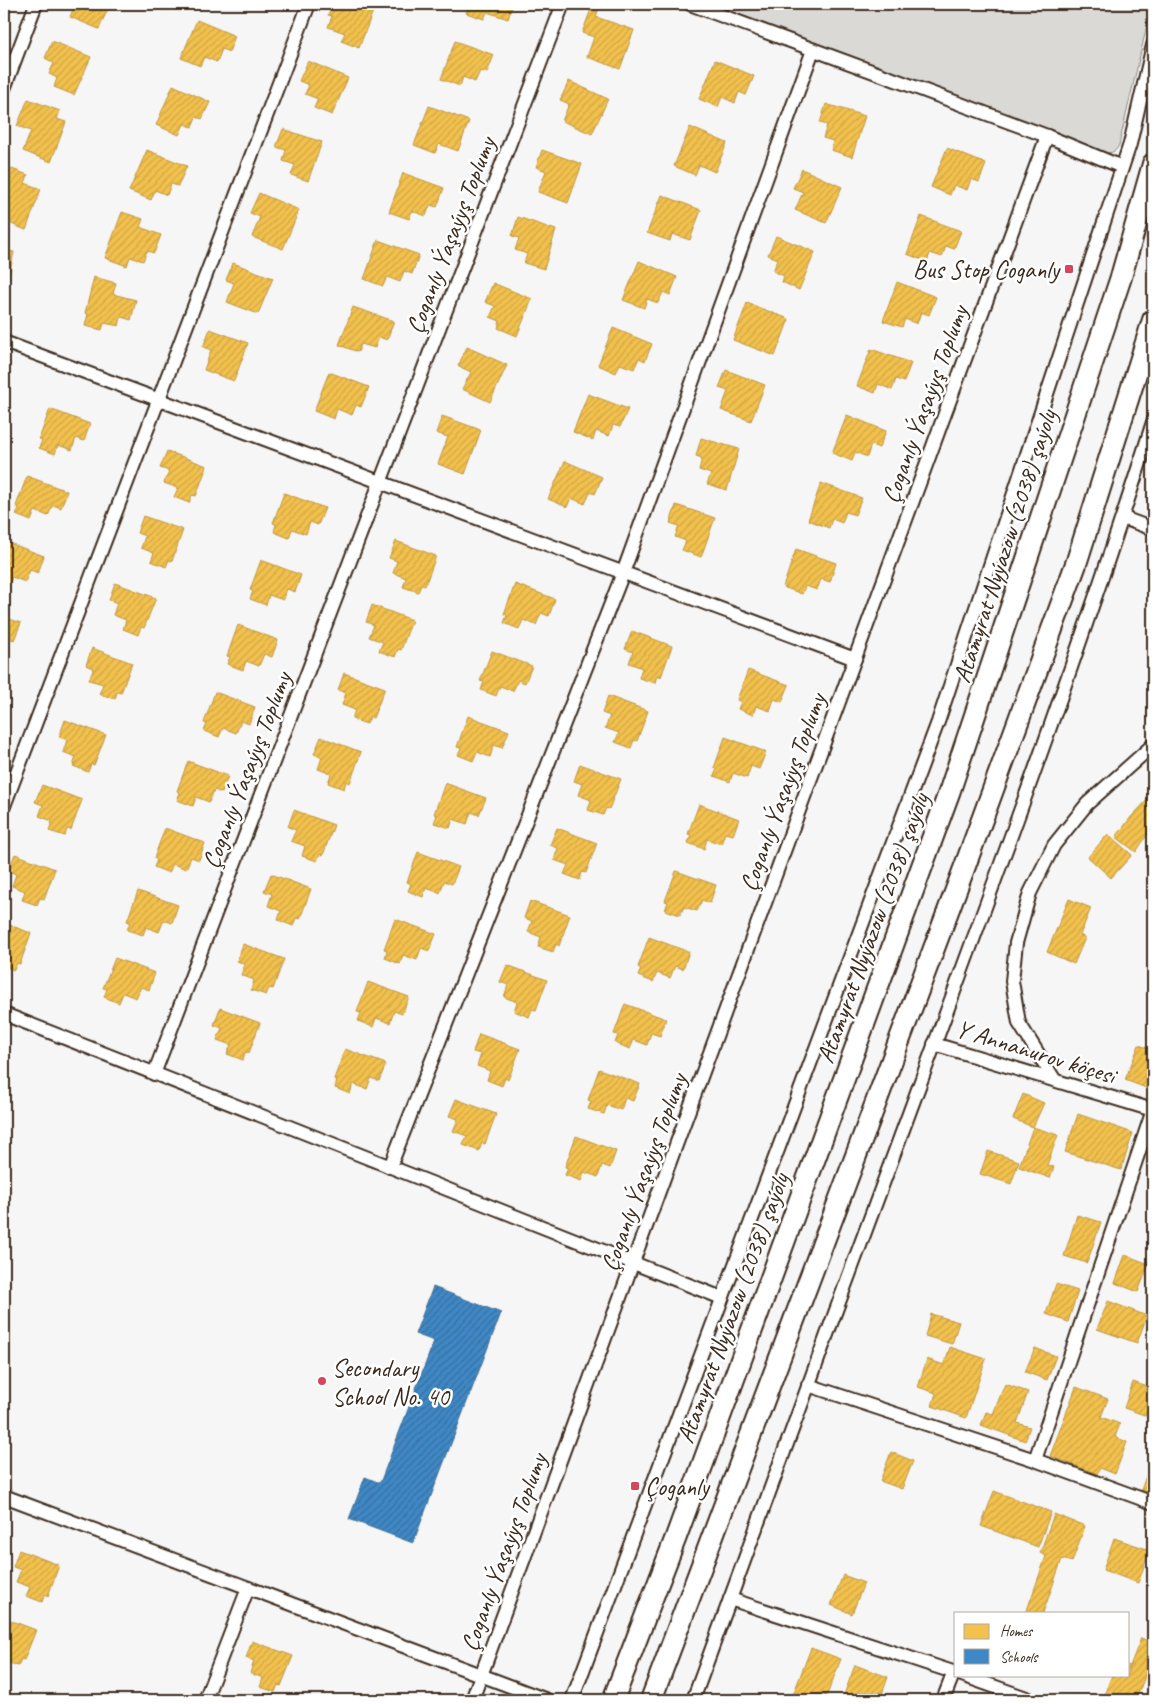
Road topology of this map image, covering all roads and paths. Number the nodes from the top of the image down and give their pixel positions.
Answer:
1 (36, 4) edge
2 (309, 4) edge
3 (563, 4) edge
4 (690, 4) edge
5 (1153, 45) edge
6 (813, 50) junction
7 (4, 89) edge
8 (1047, 136) junction
9 (1153, 164) edge
10 (1122, 168) junction
11 (1153, 320) edge
12 (4, 342) edge
13 (158, 400) junction
14 (1153, 422) edge
15 (380, 482) junction
16 (1123, 518) junction
17 (1153, 529) edge
18 (623, 572) junction
19 (855, 659) junction
20 (1153, 745) edge
21 (4, 806) edge
22 (4, 1014) edge
23 (934, 1044) junction
24 (154, 1074) junction
25 (1054, 1079) junction
26 (1153, 1109) edge
27 (390, 1167) junction
28 (633, 1263) junction
29 (722, 1298) junction
30 (808, 1385) junction
31 (1035, 1460) junction
32 (4, 1496) edge
33 (1153, 1504) edge
34 (248, 1588) junction
35 (730, 1600) junction
36 (954, 1672) edge
37 (482, 1676) junction
38 (955, 1676) edge
39 (965, 1676) edge
40 (205, 1700) edge
41 (472, 1700) edge
42 (547, 1700) edge
43 (572, 1700) edge
44 (613, 1700) edge
45 (651, 1700) edge
46 (693, 1700) edge
47 (942, 1700) edge
48 (1032, 1700) edge

1 - 7 street
2 - 13 street
3 - 15 street, Çoganly Ýaşaýyş Toplumy
4 - 6 street
5 - 10 street
6 - 8 street
6 - 18 street
8 - 10 street
8 - 19 street, Çoganly Ýaşaýyş Toplumy
9 - 44 main road, Atamyrat Nyýazow (2038) şaýoly
10 - 29 street
11 - 45 main road
12 - 13 street
13 - 15 street
13 - 21 street
14 - 16 street
15 - 18 street
15 - 24 street, Çoganly Ýaşaýyş Toplumy
16 - 17 street
16 - 23 street
18 - 19 street
18 - 27 street
19 - 28 street, Çoganly Ýaşaýyş Toplumy
20 - 25 street
22 - 24 street
23 - 25 street, Y Annanurov köçesi
23 - 30 street
24 - 27 street
25 - 26 street, Y Annanurov köçesi
26 - 31 street
27 - 28 street
28 - 29 street
28 - 37 street, Çoganly Ýaşaýyş Toplumy
29 - 43 street
30 - 31 street
30 - 35 street
31 - 33 street
32 - 34 street
34 - 37 street
34 - 40 street
35 - 36 street
35 - 46 street
37 - 41 street, Çoganly Ýaşaýyş Toplumy
37 - 42 street
38 - 47 street
39 - 48 street

